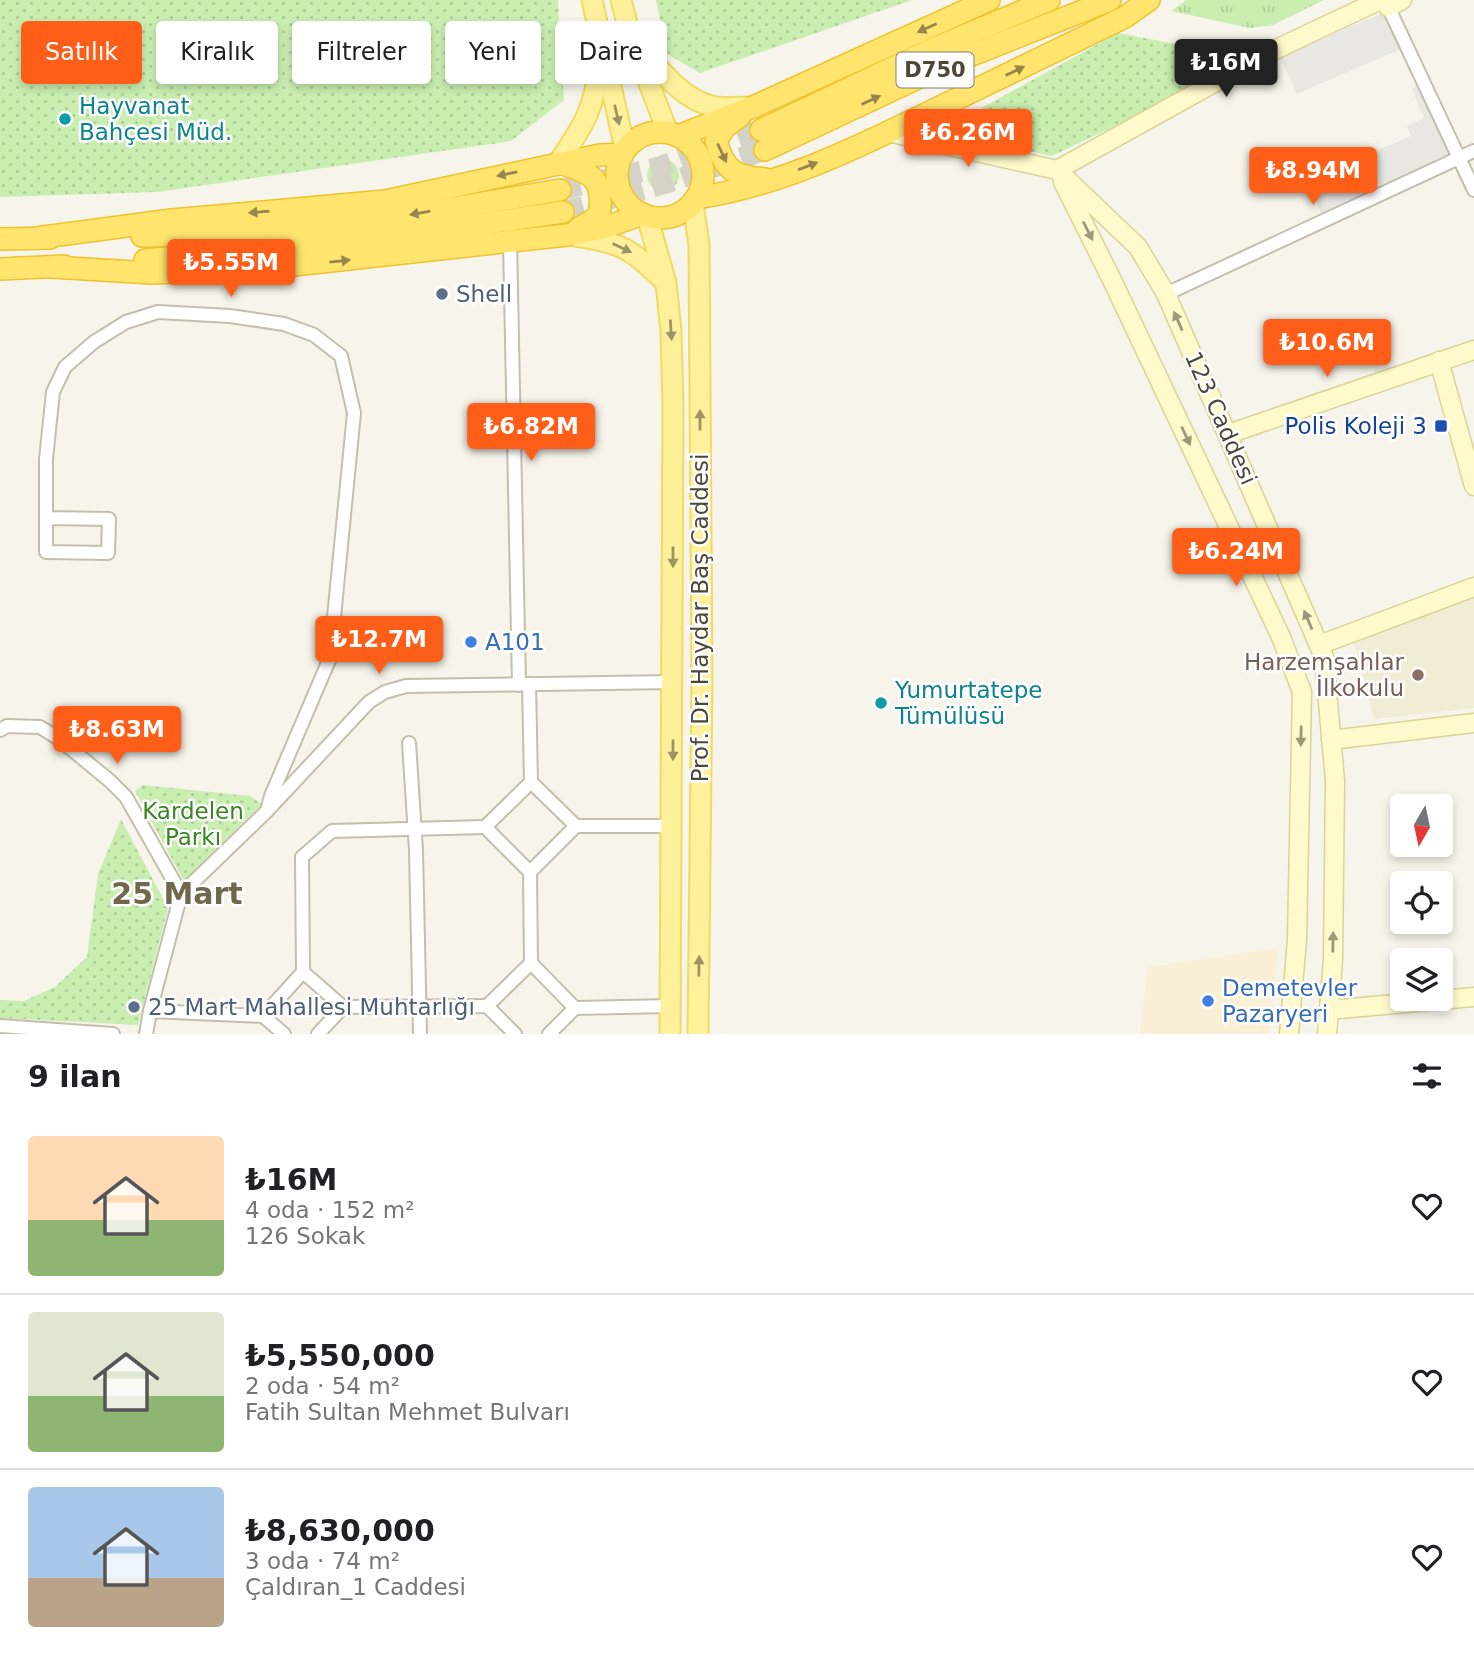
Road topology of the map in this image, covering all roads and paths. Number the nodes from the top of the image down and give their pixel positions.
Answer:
1 (592, 0) edge
2 (621, 0) edge
3 (630, 0) edge
4 (989, 0) edge
5 (1049, 0) edge
6 (1110, 0) edge
7 (1149, 0) edge
8 (1389, 2) edge
9 (596, 21) edge
10 (626, 21) edge
11 (629, 21) edge
12 (667, 75) edge
13 (597, 84) edge
14 (609, 84) edge
15 (651, 84) edge
16 (753, 107) junction
17 (888, 132) junction
18 (673, 134) junction
19 (1474, 151) edge
20 (624, 152) junction
21 (1458, 158) junction
22 (558, 163) junction
23 (1057, 170) junction
24 (774, 180) junction
25 (560, 190) tunnel mouth
26 (1474, 190) edge
27 (694, 201) junction
28 (563, 212) tunnel mouth
29 (645, 215) junction
30 (567, 235) junction
31 (36, 238) junction
32 (0, 239) edge
33 (510, 242) junction
34 (52, 267) junction
35 (0, 269) edge
36 (666, 283) junction
37 (1166, 294) junction
38 (1474, 350) edge
39 (1439, 361) junction
40 (1228, 434) junction
41 (1474, 486) edge
42 (46, 518) junction
43 (1474, 587) edge
44 (1319, 645) junction
45 (673, 682) junction
46 (524, 685) junction
47 (1474, 723) edge
48 (0, 730) edge
49 (1331, 740) junction
50 (409, 743) dead end
51 (531, 782) junction
52 (267, 811) junction
53 (576, 826) junction
54 (672, 826) junction
55 (485, 827) junction
56 (415, 830) junction
57 (530, 872) junction
58 (181, 894) junction
59 (531, 963) junction
60 (303, 972) junction
61 (1474, 997) edge
62 (487, 1006) junction
63 (671, 1006) junction
64 (342, 1007) junction
65 (419, 1007) junction
66 (575, 1008) junction
67 (1329, 1010) junction
68 (150, 1012) junction
69 (263, 1016) junction
70 (0, 1026) edge
71 (113, 1034) edge
72 (146, 1034) edge
73 (284, 1034) edge
74 (318, 1034) edge
75 (419, 1034) edge
76 (515, 1034) edge
77 (549, 1034) edge
78 (670, 1034) edge
79 (698, 1034) edge
80 (1289, 1034) edge
81 (1327, 1034) edge

1 - 9 main road
2 - 10 main road
3 - 11 street
4 -> 16 highway
5 -> 6 highway, D750
17 -> 7 highway
8 - 21 street
8 - 23 main road
12 - 16 main road
13 - 22 main road
14 -> 20 main road
15 - 18 main road
16 - 18 highway
16 -> 24 highway
17 - 23 main road
24 -> 17 highway
18 - 20 highway
18 - 27 highway
19 - 21 street
20 - 22 highway
20 - 29 highway
21 - 26 street
21 - 37 street
22 - 30 highway
22 -> 31 highway
23 - 37 main road, 123 Caddesi
23 -> 80 main road, 123 Caddesi
24 - 27 highway
25 -> 31 highway
27 - 29 highway
79 -> 27 main road, Prof. Dr. Haydar Baş Caddesi
28 - 34 highway
29 - 30 highway
29 - 36 main road, Prof. Dr. Haydar Baş Caddesi
30 - 33 highway
30 -> 36 main road
31 - 32 highway
34 -> 33 highway
33 - 46 street
34 - 35 highway
36 -> 45 main road, Prof. Dr. Haydar Baş Caddesi
40 -> 37 main road, 123 Caddesi
38 - 39 main road
39 - 40 main road
39 - 41 main road
44 -> 40 main road, 123 Caddesi
42 - 42 street
42 - 52 street
43 - 44 main road
44 - 49 main road, 123 Caddesi
45 - 46 street
45 -> 54 main road, Prof. Dr. Haydar Baş Caddesi
46 - 51 street
46 - 52 street
47 - 49 main road
48 - 58 street
67 -> 49 main road, 123 Caddesi
50 - 56 street
51 - 53 street
51 - 55 street
52 - 58 street
53 - 54 street
53 - 57 street
54 - 63 main road, Prof. Dr. Haydar Baş Caddesi
55 - 56 street
55 - 57 street
56 - 60 street
56 - 65 street
57 - 59 street
58 - 68 street
59 - 62 street
59 - 66 street
60 - 64 street
60 - 69 street
61 - 67 main road
62 - 65 street
62 - 76 street
63 - 66 street
63 - 78 main road, Prof. Dr. Haydar Baş Caddesi
64 - 65 street
64 - 74 street
65 - 75 street
66 - 77 street
67 - 81 main road, 123 Caddesi
68 - 69 street
68 - 72 street
69 - 73 street
70 - 71 street

